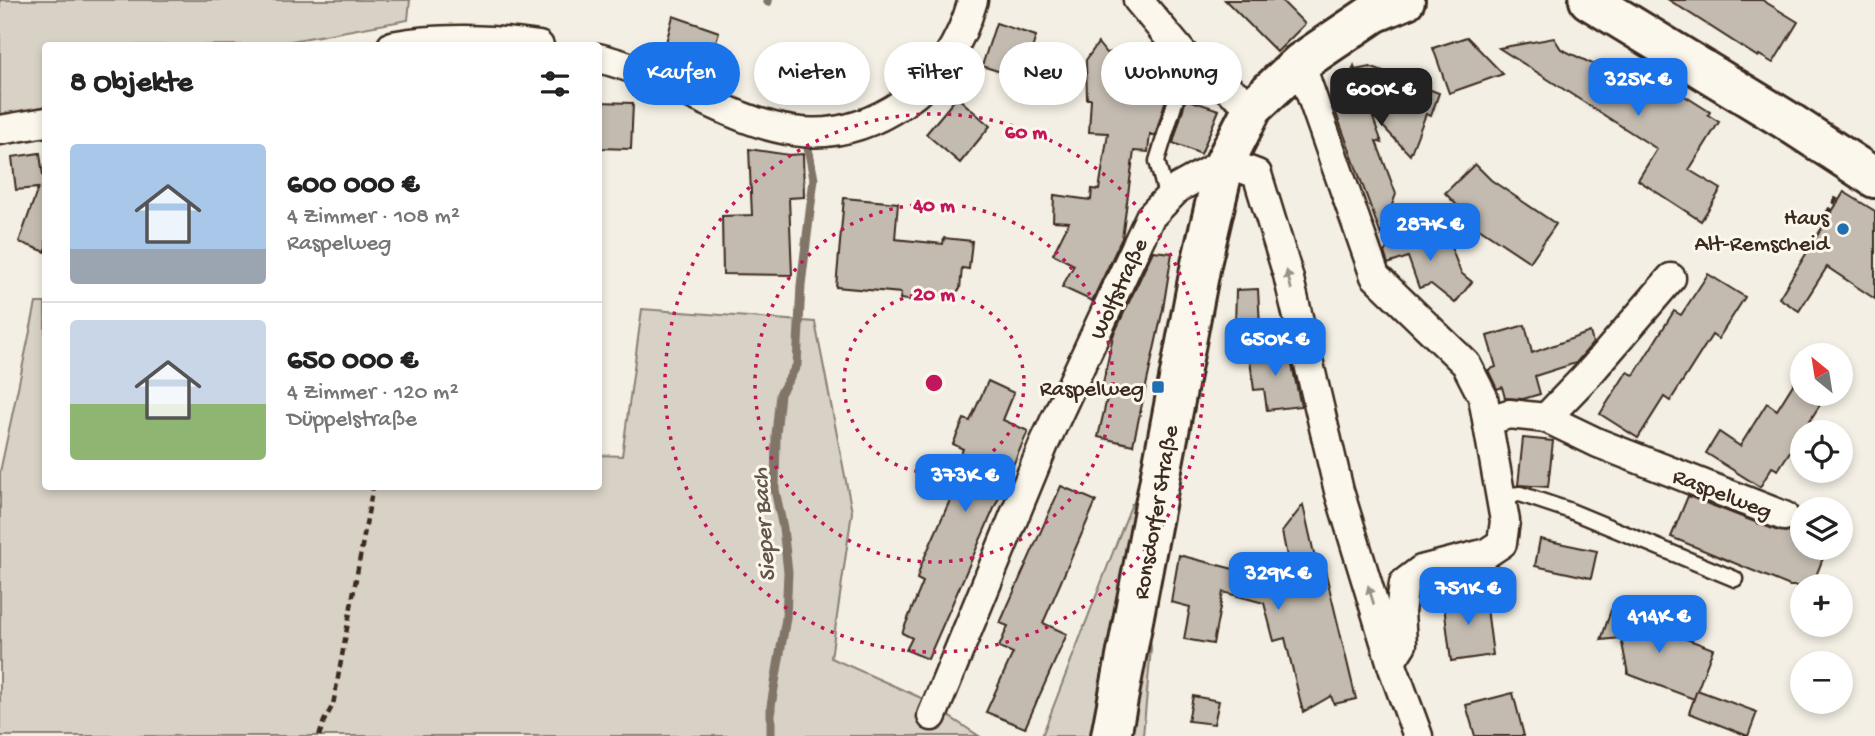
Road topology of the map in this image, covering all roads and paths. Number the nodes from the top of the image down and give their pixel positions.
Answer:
1 (1138, 0) edge
2 (1405, 0) edge
3 (1589, 0) edge
4 (971, 1) edge
5 (419, 42) edge
6 (513, 42) edge
7 (1173, 42) edge
8 (602, 59) edge
9 (1300, 63) junction
10 (1242, 99) edge
11 (1174, 105) edge
12 (1253, 107) junction
13 (42, 123) edge
14 (0, 130) edge
15 (1225, 162) junction
16 (1875, 178) edge
17 (1167, 199) junction
18 (1833, 204) dead end
19 (1830, 213) dead end
20 (1671, 278) dead end
21 (1546, 418) junction
22 (1489, 420) junction
23 (372, 490) edge
24 (1501, 496) junction
25 (1784, 516) dead end
26 (1735, 579) dead end
27 (1391, 660) junction
28 (932, 716) dead end
29 (319, 736) edge
30 (1111, 736) edge
31 (1417, 736) edge

1 - 7 street
2 - 9 main road, Ronsdorfer Straße
3 - 16 main road
4 - 8 street
5 - 6 street
9 - 12 main road, Ronsdorfer Straße
9 - 22 street
10 - 12 street
11 - 17 lane
12 - 15 main road, Ronsdorfer Straße
13 - 14 street
15 - 17 street, Wolfstraße
27 -> 15 street
15 - 30 main road, Ronsdorfer Straße
17 - 28 street, Wolfstraße
18 - 19 path
20 - 21 street
21 - 22 street, Raspelweg
21 - 25 street, Raspelweg
22 - 24 street
23 - 29 path
24 - 26 lane
24 - 27 street
27 - 31 street

